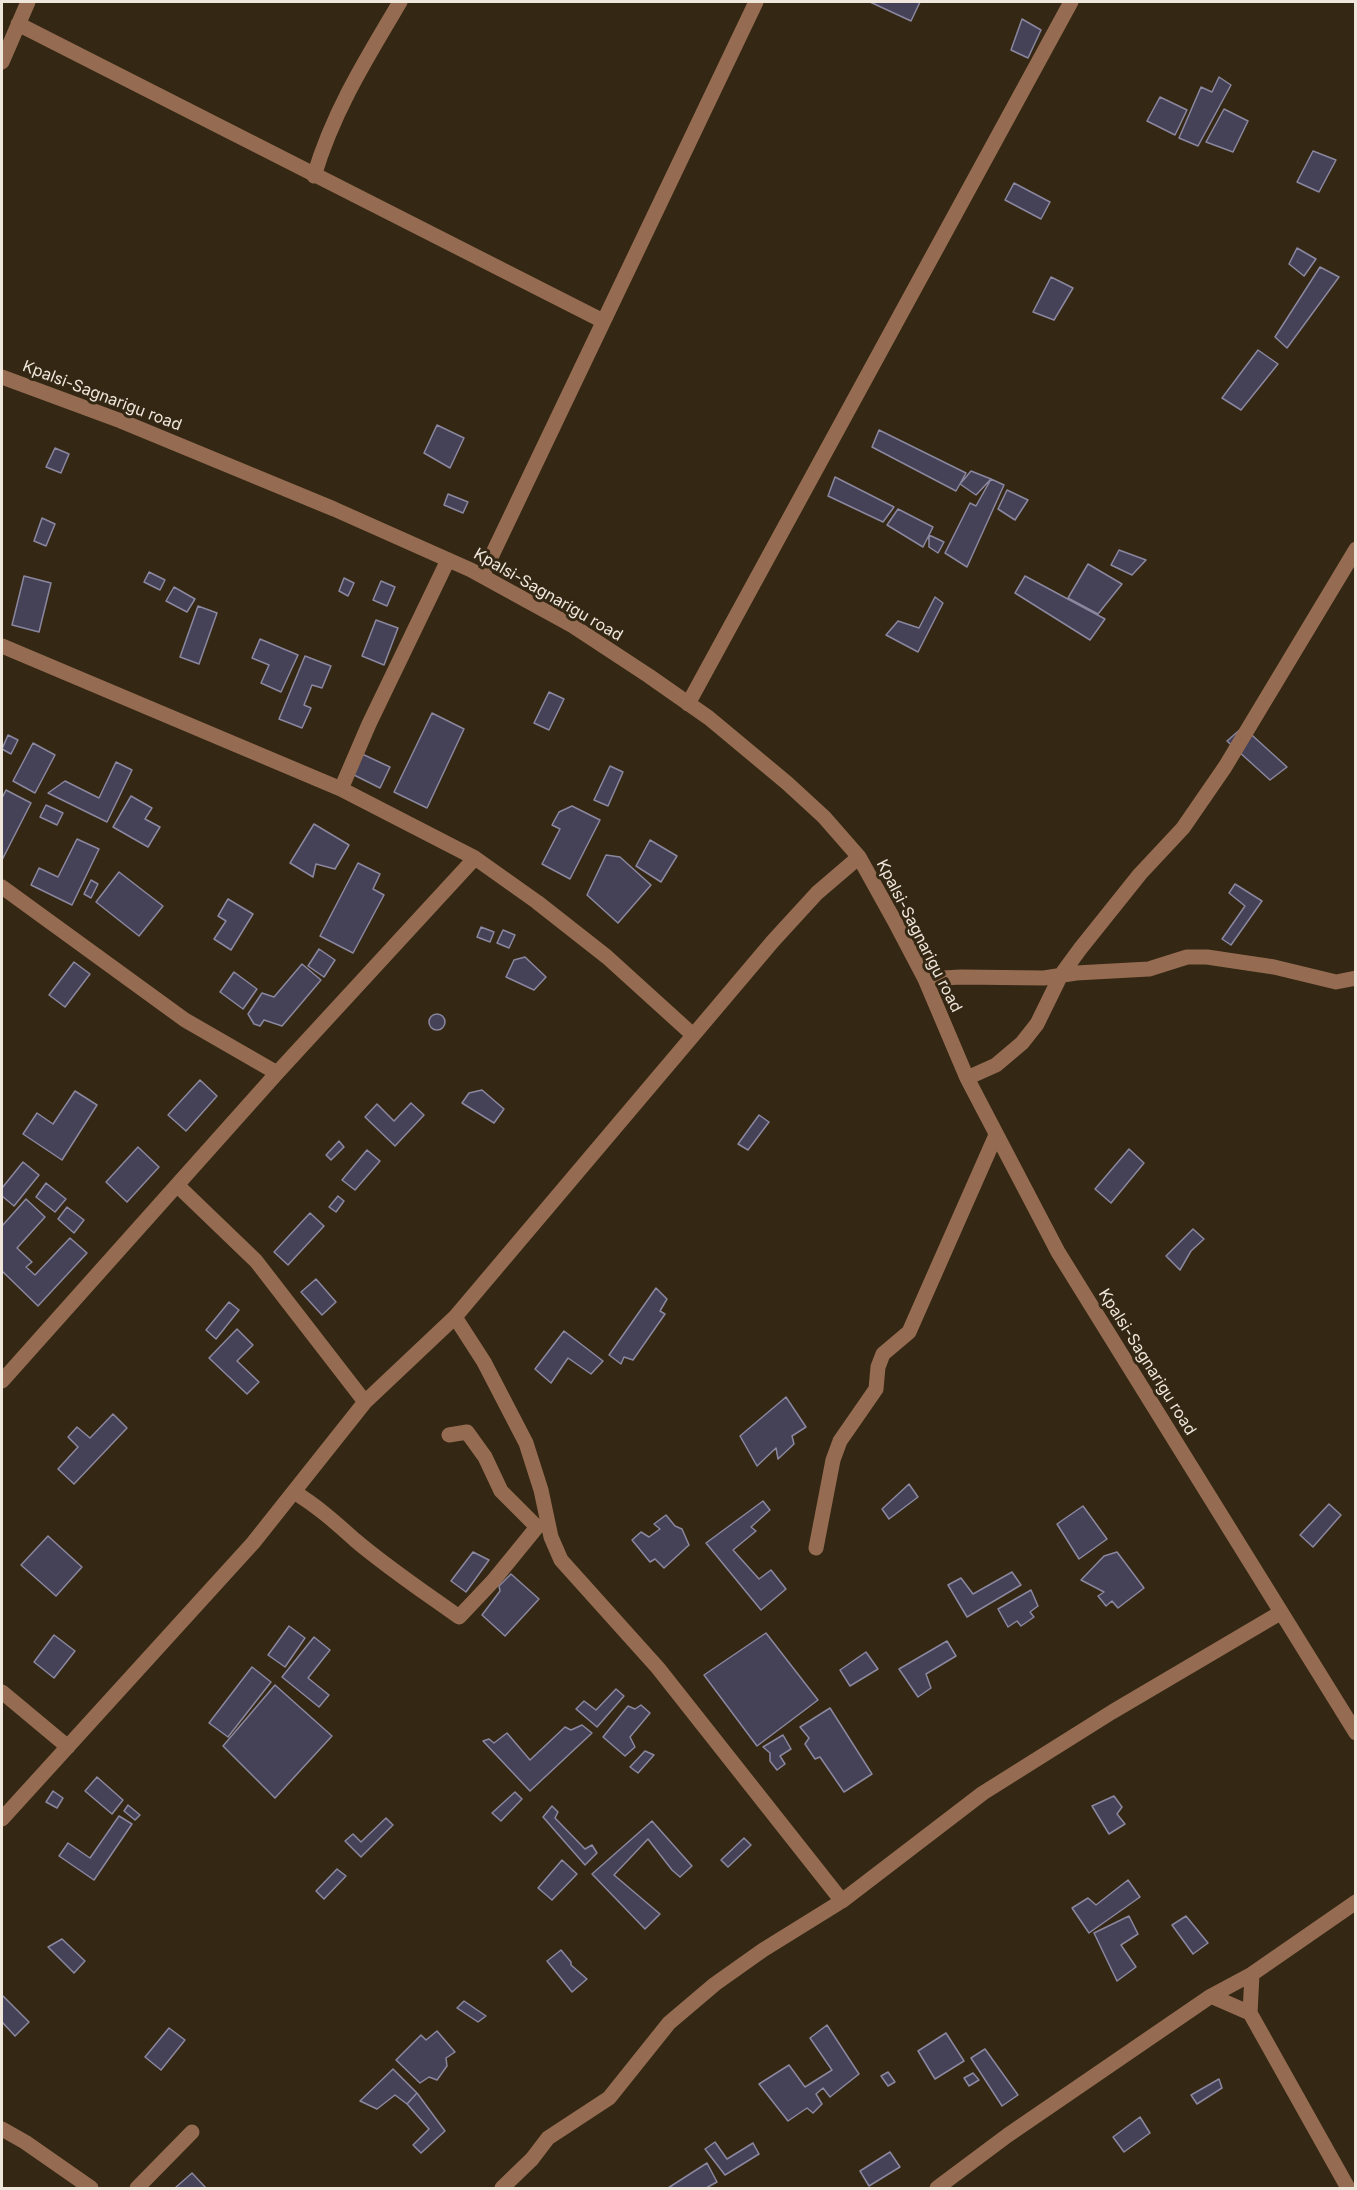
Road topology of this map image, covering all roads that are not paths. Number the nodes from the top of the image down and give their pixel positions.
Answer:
1 (28, 2) edge
2 (400, 2) edge
3 (756, 2) edge
4 (1071, 2) edge
5 (18, 24) junction
6 (2, 62) edge
7 (314, 176) junction
8 (603, 321) junction
9 (2, 377) edge
10 (1356, 549) edge
11 (448, 560) junction
12 (482, 576) junction
13 (2, 645) edge
14 (688, 704) junction
15 (341, 789) junction
16 (859, 857) junction
17 (475, 858) junction
18 (2, 887) edge
19 (1061, 975) junction
20 (1356, 978) edge
21 (925, 979) junction
22 (693, 1035) junction
23 (277, 1073) junction
24 (967, 1078) junction
25 (996, 1134) junction
26 (177, 1185) junction
27 (455, 1317) junction
28 (2, 1381) edge
29 (365, 1402) junction
30 (449, 1435) dead end
31 (294, 1492) junction
32 (816, 1548) dead end
33 (1280, 1613) junction
34 (2, 1692) edge
35 (1356, 1733) edge
36 (68, 1746) junction
37 (2, 1818) edge
38 (842, 1901) junction
39 (1356, 1902) edge
40 (1252, 1974) junction
41 (1210, 1996) junction
42 (1250, 2013) junction
43 (2, 2129) edge
44 (192, 2132) dead end
45 (91, 2188) edge
46 (137, 2188) edge
47 (502, 2188) edge
48 (936, 2188) edge
49 (1348, 2188) edge

1 - 5 street
2 - 7 street
3 - 8 street
4 - 14 street
5 - 6 street
5 - 7 street
7 - 8 street
8 - 12 street
9 - 11 street, Kpalsi-Sagnarigu road
10 - 19 street
11 - 12 street, Kpalsi-Sagnarigu road
11 - 15 street
12 - 14 street, Kpalsi-Sagnarigu road
13 - 15 street
14 - 16 street, Kpalsi-Sagnarigu road
15 - 17 street
16 - 21 street, Kpalsi-Sagnarigu road
16 - 22 street
17 - 22 street
17 - 23 street
18 - 23 street
19 - 20 street
19 - 21 street
19 - 24 street
21 - 24 street, Kpalsi-Sagnarigu road
22 - 27 street
23 - 26 street
24 - 25 street, Kpalsi-Sagnarigu road
25 - 32 street
25 - 33 street, Kpalsi-Sagnarigu road
26 - 28 street
26 - 29 street
27 - 29 street
27 - 38 street
29 - 31 street
30 - 31 street
31 - 36 street
33 - 35 street, Kpalsi-Sagnarigu road
33 - 38 street
34 - 36 street
36 - 37 street
38 - 47 street
39 - 40 street
40 - 41 street
40 - 42 street
41 - 42 street
41 - 48 street
42 - 49 street
43 - 45 street
44 - 46 street

